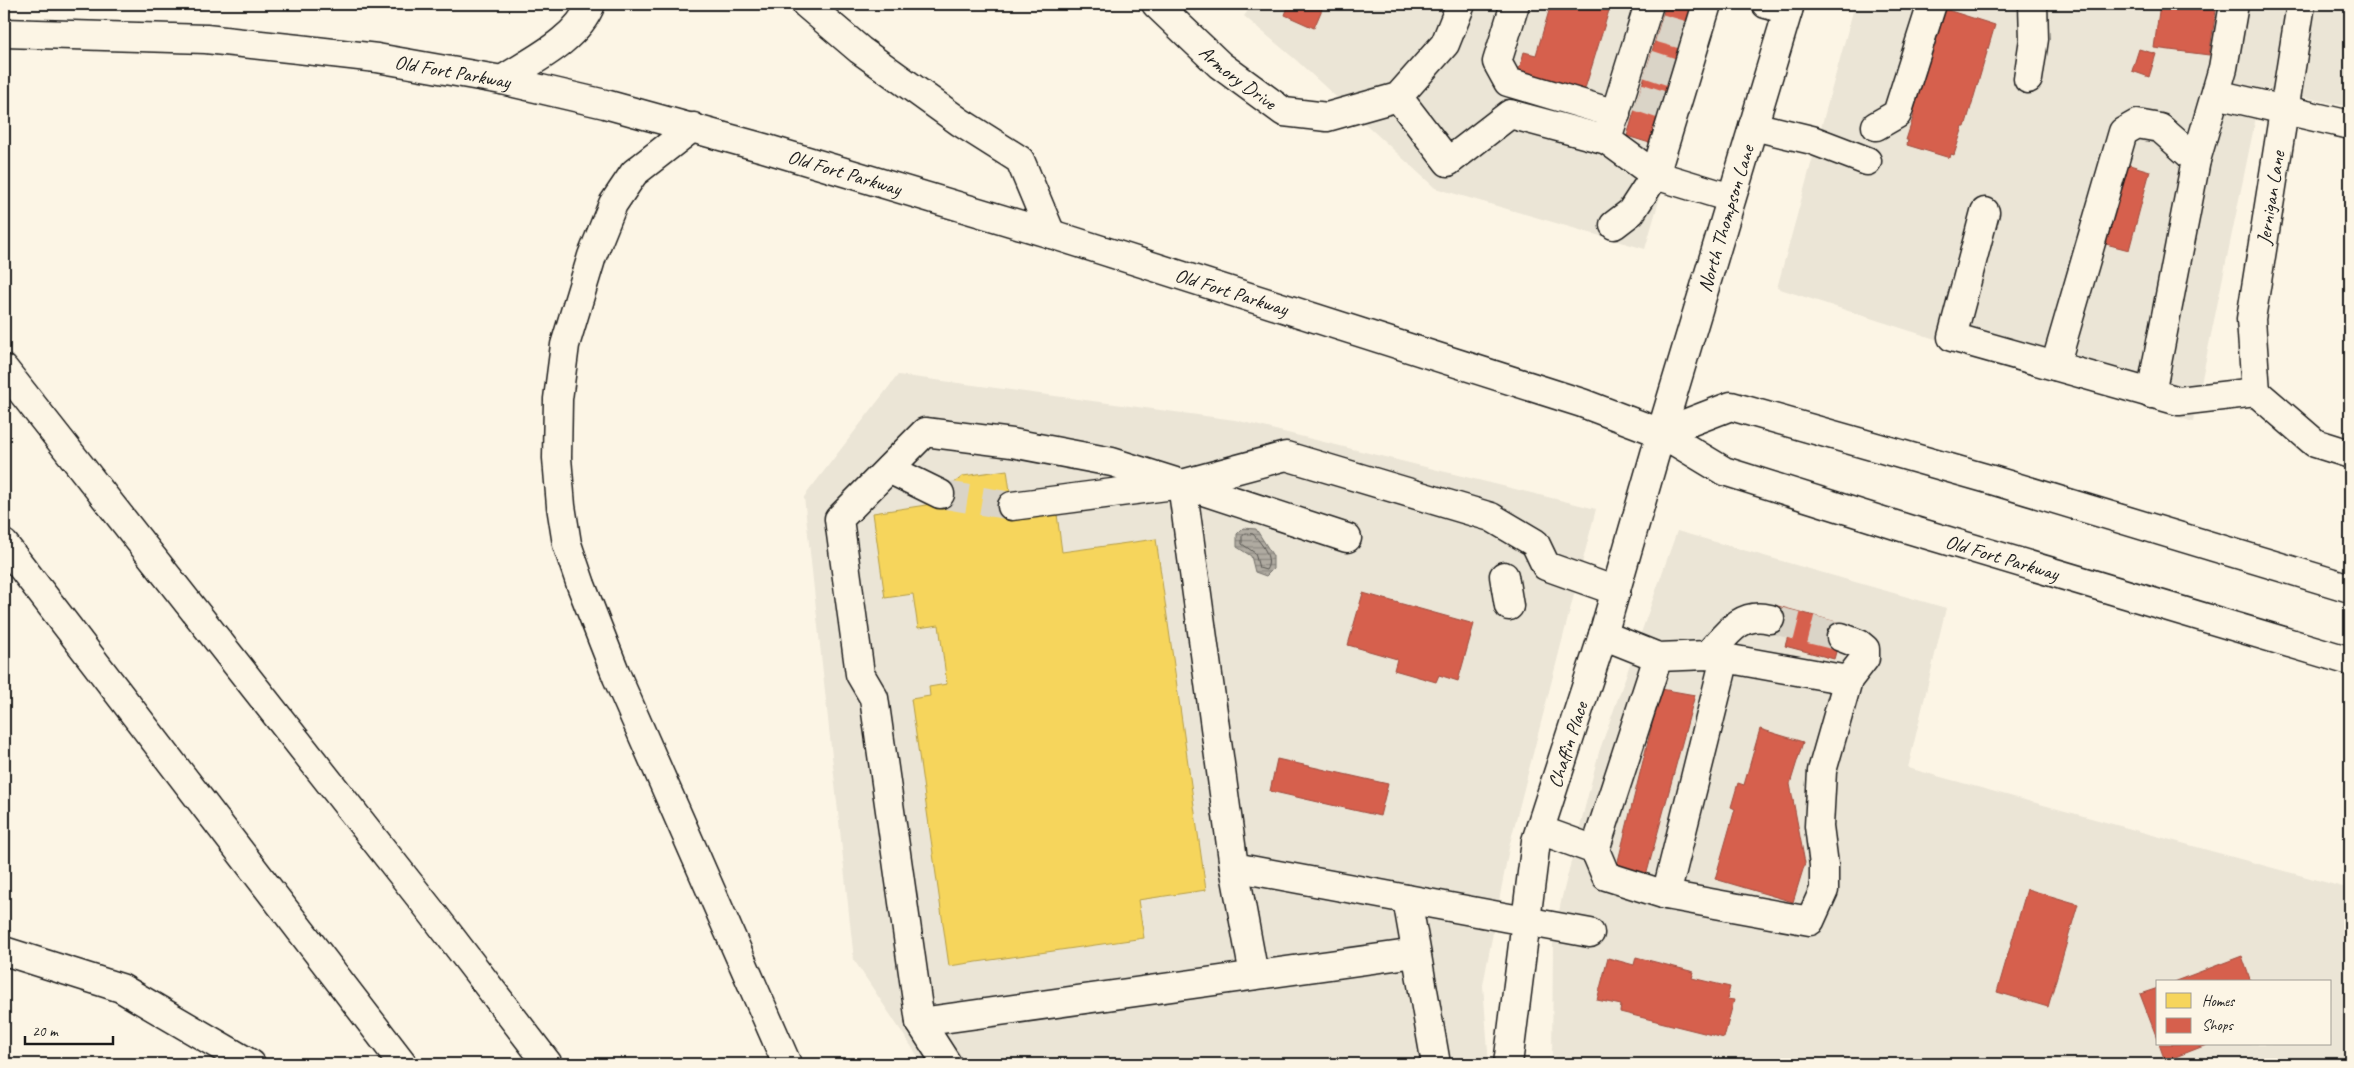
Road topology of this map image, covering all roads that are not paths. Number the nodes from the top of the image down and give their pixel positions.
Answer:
1 (591, 4) edge
2 (806, 4) edge
3 (1156, 4) edge
4 (1461, 4) edge
5 (1515, 4) edge
6 (1707, 4) edge
7 (1932, 4) edge
8 (2033, 4) edge
9 (2234, 4) edge
10 (2301, 4) edge
11 (1781, 6) edge
12 (1650, 18) edge
13 (4, 33) edge
14 (2028, 79) dead end
15 (502, 80) junction
16 (2216, 94) junction
17 (1398, 97) junction
18 (1625, 101) junction
19 (2284, 108) junction
20 (2350, 125) edge
21 (1753, 126) junction
22 (1876, 126) dead end
23 (693, 127) junction
24 (1607, 140) junction
25 (2196, 160) junction
26 (1867, 161) dead end
27 (1655, 176) junction
28 (1732, 198) junction
29 (1985, 212) dead end
30 (1614, 225) dead end
31 (1051, 234) junction
32 (2055, 366) junction
33 (4, 369) edge
34 (2256, 392) junction
35 (2151, 394) junction
36 (1661, 433) junction
37 (2350, 454) edge
38 (889, 469) junction
39 (1182, 484) junction
40 (940, 494) tunnel mouth
41 (1012, 506) tunnel mouth
42 (1347, 538) dead end
43 (4, 544) edge
44 (1504, 576) dead end
45 (2350, 588) edge
46 (1616, 591) junction
47 (1509, 606) dead end
48 (1770, 619) tunnel mouth
49 (1603, 635) junction
50 (1840, 637) tunnel mouth
51 (1658, 657) junction
52 (1717, 657) junction
53 (2350, 661) edge
54 (1848, 680) junction
55 (1540, 830) junction
56 (1595, 850) junction
57 (1234, 867) junction
58 (1666, 894) junction
59 (1407, 899) junction
60 (1526, 921) junction
61 (1590, 933) dead end
62 (4, 951) edge
63 (1416, 953) junction
64 (1254, 975) junction
65 (920, 1022) junction
66 (252, 1064) edge
67 (403, 1064) edge
68 (548, 1064) edge
69 (787, 1064) edge
70 (947, 1064) edge
71 (1436, 1064) edge
72 (1508, 1064) edge

1 - 15 main road
2 - 31 main road
3 - 17 main road, Armory Drive
4 - 17 main road
5 - 18 main road
6 - 27 main road
7 - 22 main road
8 - 14 main road
9 - 16 main road
10 - 19 main road, Jernigan Lane
11 - 21 main road, North Thompson Lane
12 - 18 main road
13 - 15 main road, Old Fort Parkway
15 - 23 main road, Old Fort Parkway
16 - 19 main road
16 - 25 main road
17 - 24 main road
18 - 24 main road
19 - 20 main road
19 - 34 main road, Jernigan Lane
21 - 26 main road
21 - 28 main road, North Thompson Lane
23 - 31 main road, Old Fort Parkway
23 - 69 main road
24 - 27 main road
25 - 32 main road
25 - 35 main road
27 - 28 main road
27 - 30 main road
28 - 36 main road, North Thompson Lane
29 - 32 main road
31 - 36 main road, Old Fort Parkway
32 - 35 main road
33 - 68 main road
34 - 35 main road
34 - 37 main road
36 - 45 main road
36 - 46 main road, Chaffin Place
36 - 53 main road, Old Fort Parkway
38 - 39 main road
38 - 40 main road
38 - 65 main road
39 - 41 main road
39 - 42 main road
39 - 46 main road
39 - 57 main road
43 - 67 main road
44 - 47 main road
46 - 49 main road, Chaffin Place
48 - 52 main road
49 - 51 main road
49 - 55 main road, Chaffin Place
50 - 54 main road
51 - 52 main road
51 - 56 main road
52 - 54 main road
52 - 58 main road
54 - 58 main road
55 - 56 main road
55 - 60 main road, Chaffin Place
56 - 58 main road
57 - 59 main road
57 - 64 main road
59 - 60 main road
59 - 63 main road
60 - 61 main road
60 - 72 main road, Chaffin Place
62 - 66 main road
63 - 64 main road
63 - 71 main road
64 - 65 main road
65 - 70 main road

